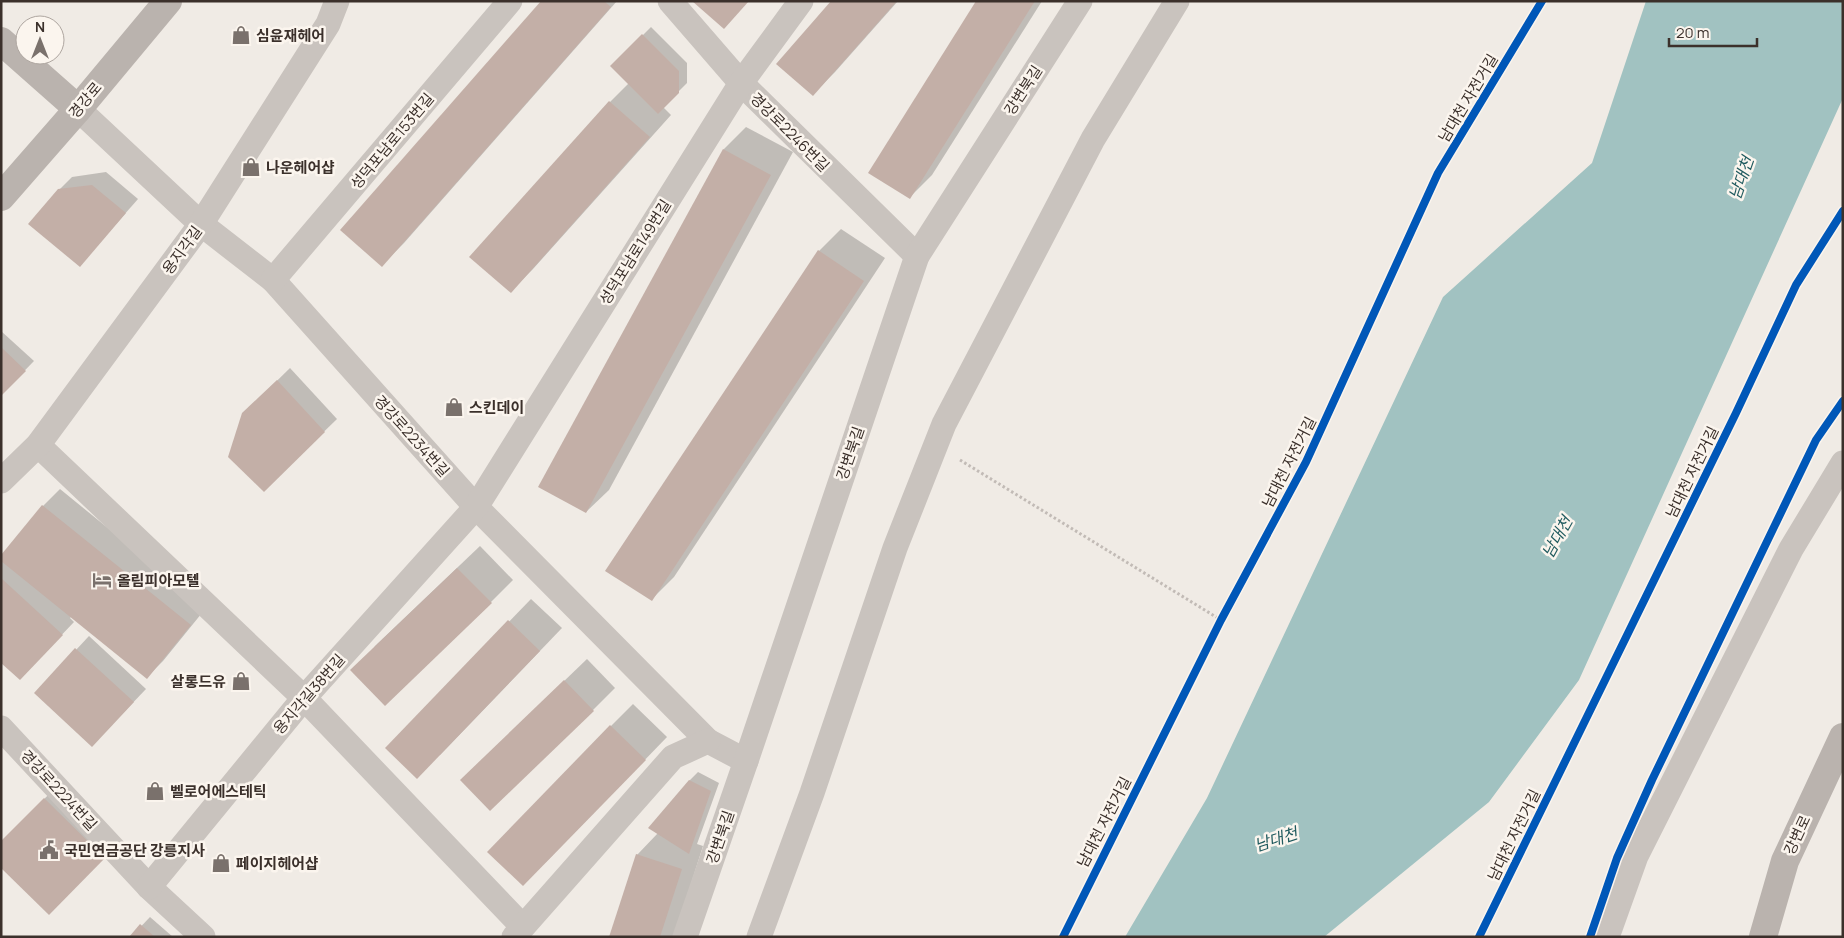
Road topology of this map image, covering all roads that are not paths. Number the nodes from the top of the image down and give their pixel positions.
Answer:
1 (168, 1) edge
2 (337, 1) edge
3 (510, 1) edge
4 (670, 1) edge
5 (800, 1) edge
6 (1080, 1) edge
7 (1177, 1) edge
8 (1, 41) edge
9 (741, 83) junction
10 (78, 109) junction
11 (1, 196) edge
12 (201, 224) junction
13 (916, 256) junction
14 (273, 280) junction
15 (38, 444) junction
16 (1843, 463) edge
17 (1, 481) edge
18 (476, 507) junction
19 (304, 698) junction
20 (1, 728) edge
21 (1843, 736) edge
22 (708, 741) junction
23 (746, 761) junction
24 (149, 888) junction
25 (518, 931) edge
26 (202, 937) edge
27 (685, 937) edge
28 (759, 937) edge
29 (1607, 937) edge
30 (1763, 937) edge

1 - 10 street, 경강로
2 - 12 street, 용지각길
3 - 14 street, 성덕포남로153번길
4 - 9 street, 경강로2246번길
5 - 9 street, 성덕포남로149번길
6 - 13 street, 강변북길
7 - 28 street
8 - 10 street
9 - 13 street, 경강로2246번길
9 - 18 street, 성덕포남로149번길
10 - 11 street, 경강로
10 - 12 street, 경강로2234번길
12 - 14 street, 경강로2234번길
12 - 15 street, 용지각길
13 - 23 street, 강변북길
14 - 18 street, 경강로2234번길
15 - 17 street, 용지각길
15 - 19 street
16 - 29 street
18 - 19 street, 용지각길38번길
18 - 22 street, 경강로2234번길
19 - 24 street, 용지각길38번길
19 - 25 street
20 - 24 street, 경강로2224번길
21 - 30 street, 강변로
22 - 23 street, 경강로2234번길
22 - 25 street
23 - 27 street, 강변북길
24 - 26 street, 경강로2224번길

